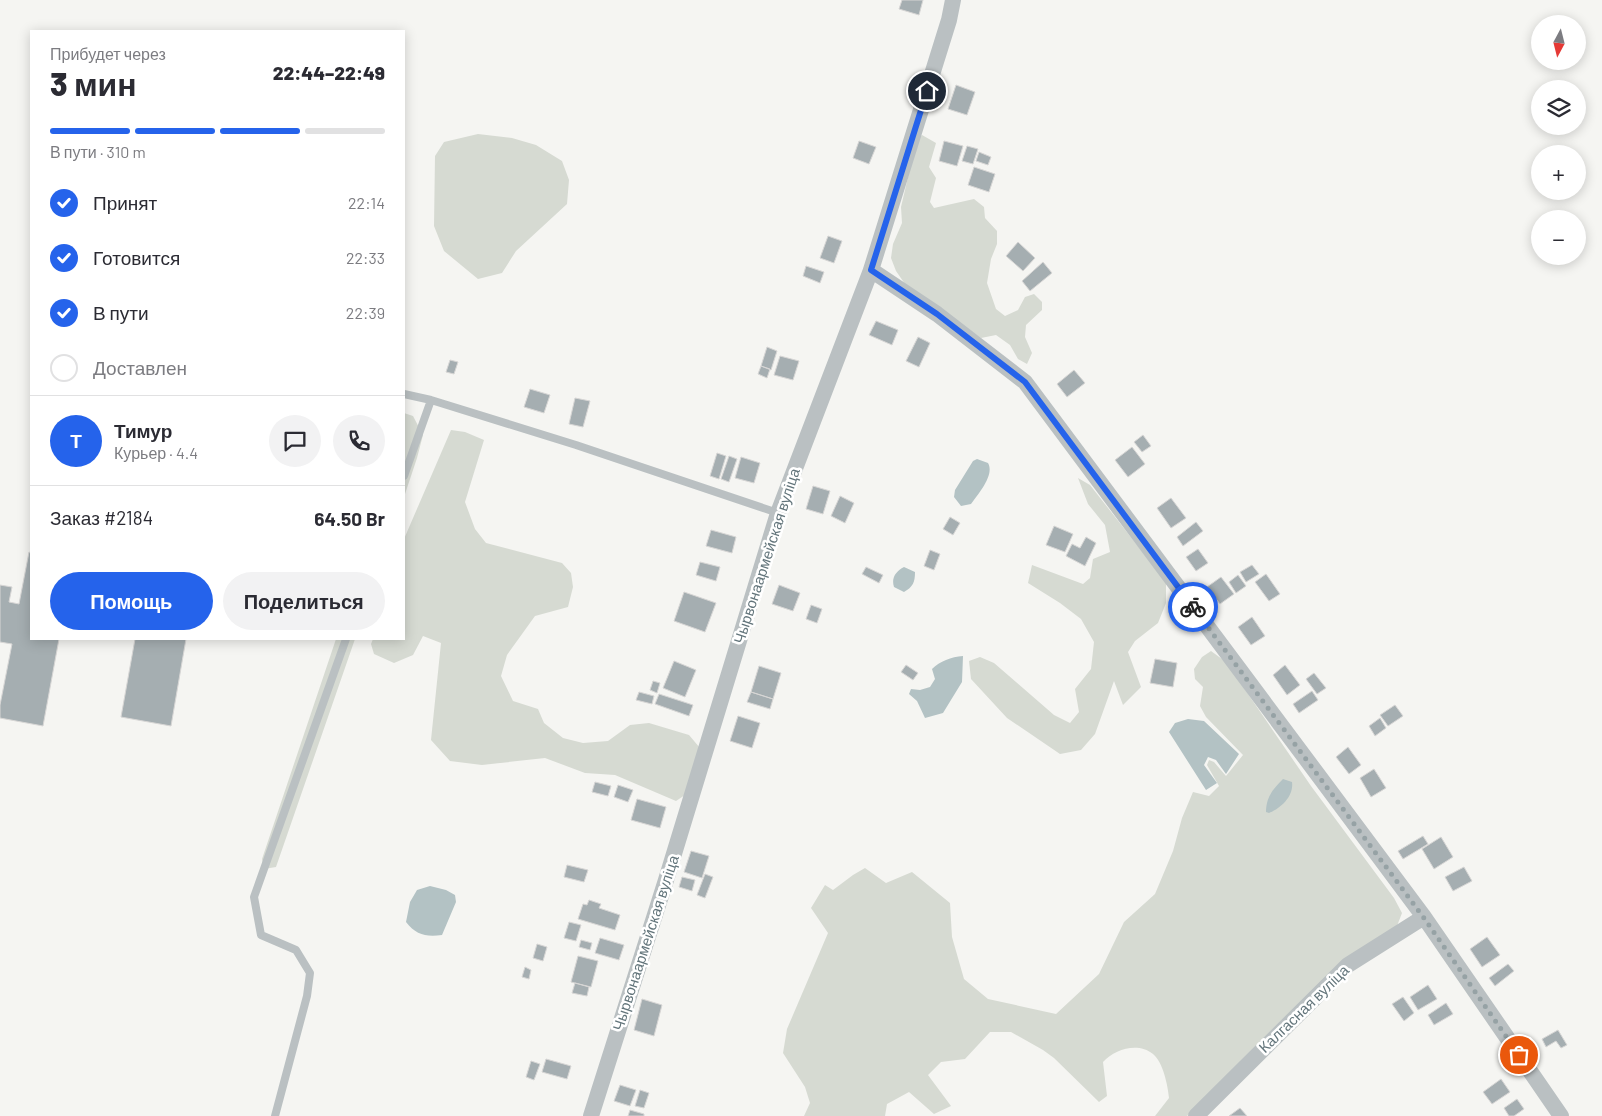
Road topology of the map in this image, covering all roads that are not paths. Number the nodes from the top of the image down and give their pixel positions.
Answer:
1 (953, 0) edge
2 (871, 270) junction
3 (405, 394) edge
4 (431, 400) junction
5 (405, 473) edge
6 (778, 513) junction
7 (346, 640) edge
8 (1424, 918) junction
9 (275, 1116) edge
10 (591, 1116) edge
11 (1196, 1116) edge
12 (1561, 1116) edge

1 - 2 street, Чырвонаармейская вуліца
2 - 6 street, Чырвонаармейская вуліца
2 - 8 street
3 - 4 lane
4 - 5 lane
4 - 6 lane
6 - 10 street, Чырвонаармейская вуліца
7 - 9 lane
8 - 11 street, Калгасная вуліца
8 - 12 street

